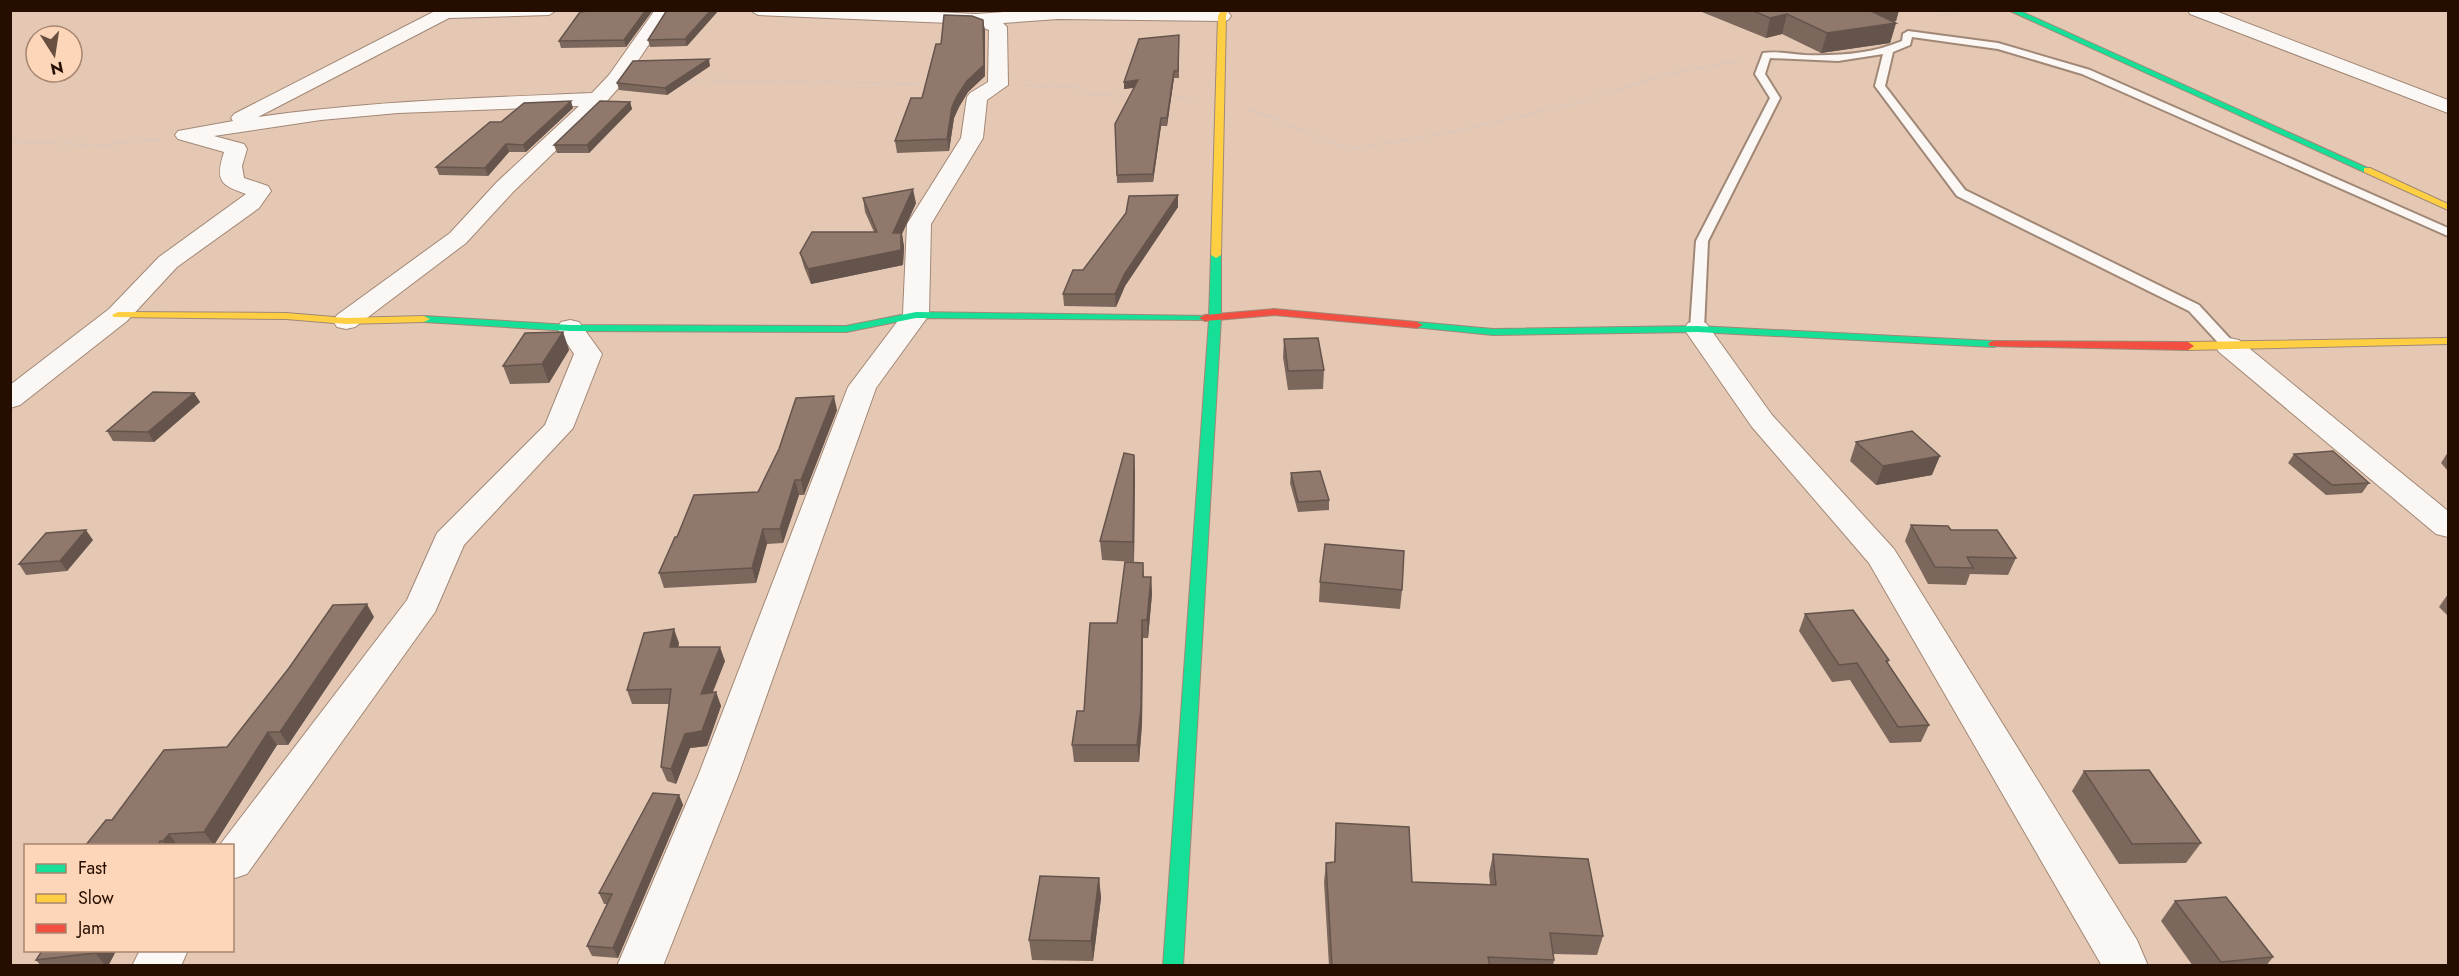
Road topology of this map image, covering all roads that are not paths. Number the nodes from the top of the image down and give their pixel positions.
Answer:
1 (549, 10) edge
2 (664, 10) edge
3 (758, 10) edge
4 (2011, 10) edge
5 (2196, 10) edge
6 (449, 12) edge
7 (1223, 13) edge
8 (976, 19) junction
9 (1888, 52) junction
10 (598, 99) junction
11 (2448, 107) edge
12 (217, 130) junction
13 (2448, 207) edge
14 (2448, 232) edge
15 (118, 315) junction
16 (916, 315) junction
17 (1215, 318) junction
18 (346, 321) junction
19 (570, 328) junction
20 (1697, 329) junction
21 (2448, 341) edge
22 (2229, 346) junction
23 (10, 399) edge
24 (2448, 527) edge
25 (234, 858) edge
26 (165, 952) edge
27 (155, 966) edge
28 (640, 966) edge
29 (1173, 966) edge
30 (2125, 966) edge

1 - 6 street
2 - 10 street
3 - 8 street
4 - 13 street
5 - 11 street
6 - 12 street
7 - 8 street
7 - 17 street
8 - 16 street
9 - 14 lane
9 - 20 lane
9 - 22 lane
10 - 12 street
10 - 18 street
12 - 15 street
15 - 18 street
15 - 23 street
16 - 17 street
16 - 19 street
16 - 28 street
17 - 20 street
17 - 29 street
18 - 19 street
19 - 25 street
20 - 22 street
20 - 30 street
21 - 22 street
22 - 24 street
26 - 27 street

